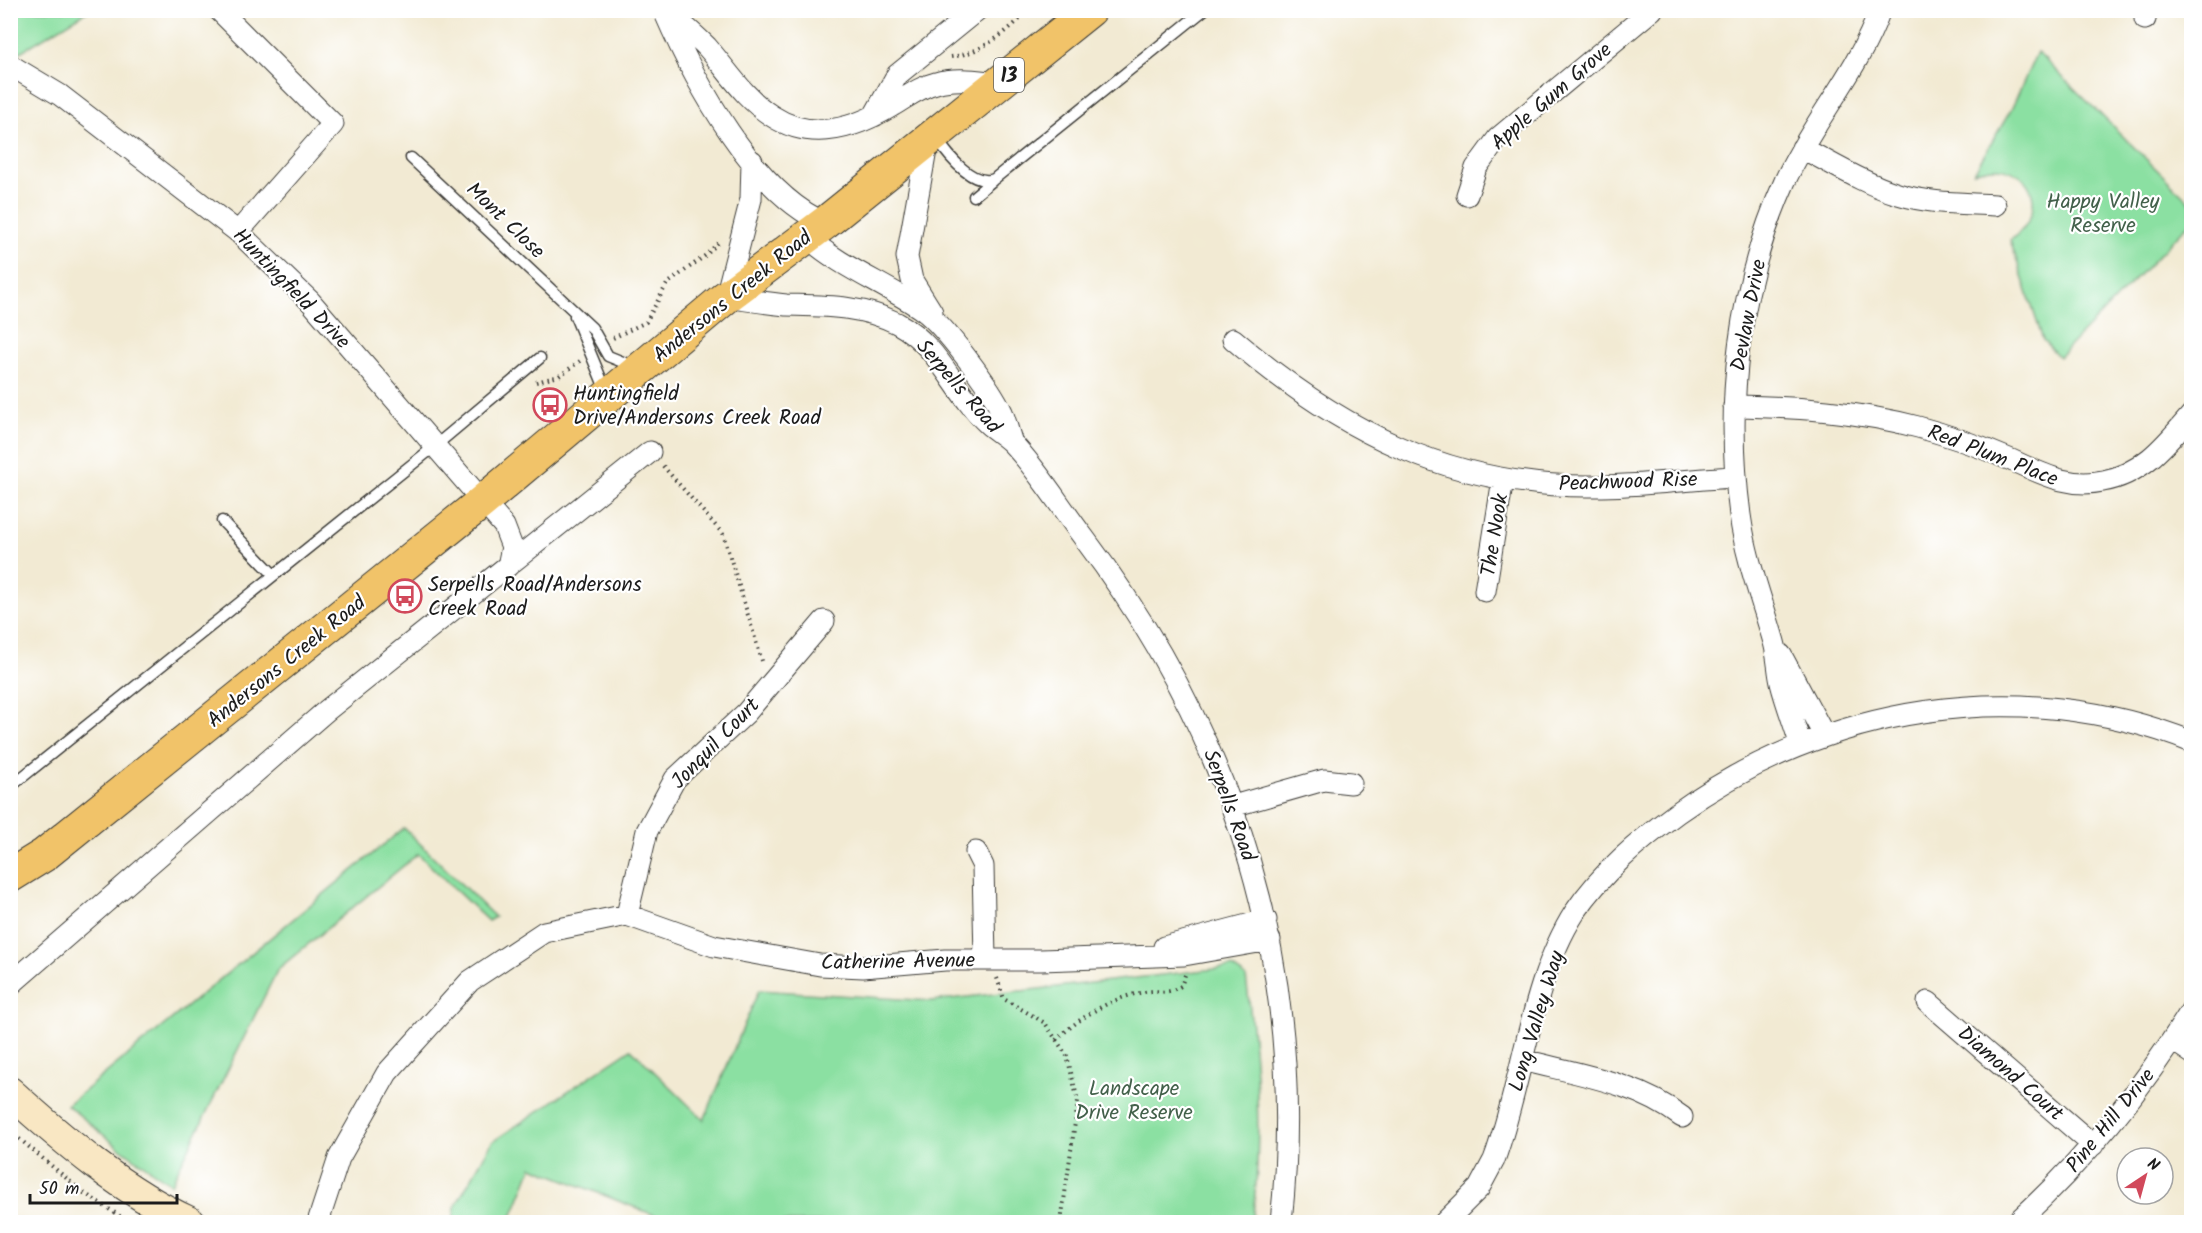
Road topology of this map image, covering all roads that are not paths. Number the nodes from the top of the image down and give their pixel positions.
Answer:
1 (219, 10) edge
2 (665, 10) edge
3 (977, 10) edge
4 (1090, 10) edge
5 (1204, 10) edge
6 (1652, 10) edge
7 (1880, 10) edge
8 (10, 65) edge
9 (999, 83) junction
10 (871, 118) junction
11 (931, 136) junction
12 (1802, 148) junction
13 (411, 158) dead end
14 (752, 161) junction
15 (997, 177) junction
16 (974, 195) dead end
17 (1467, 195) dead end
18 (1995, 205) dead end
19 (816, 229) junction
20 (238, 232) junction
21 (726, 297) junction
22 (572, 311) junction
23 (945, 331) junction
24 (1233, 339) dead end
25 (960, 350) junction
26 (540, 358) dead end
27 (944, 365) junction
28 (641, 369) junction
29 (608, 396) junction
30 (1734, 406) junction
31 (2192, 414) edge
32 (1012, 443) junction
33 (435, 446) junction
34 (651, 452) road end
35 (1736, 477) junction
36 (1503, 479) junction
37 (482, 502) junction
38 (222, 521) dead end
39 (508, 566) junction
40 (274, 575) junction
41 (1485, 591) dead end
42 (824, 621) dead end
43 (1774, 644) junction
44 (1824, 735) junction
45 (2192, 742) edge
46 (1800, 744) junction
47 (1351, 783) dead end
48 (10, 787) edge
49 (1233, 806) junction
50 (976, 852) dead end
51 (10, 876) edge
52 (627, 915) junction
53 (1268, 930) junction
54 (1134, 955) junction
55 (988, 959) junction
56 (10, 985) edge
57 (1928, 1002) dead end
58 (2192, 1009) edge
59 (2172, 1040) junction
60 (2192, 1053) edge
61 (1523, 1060) junction
62 (10, 1092) edge
63 (1682, 1117) dead end
64 (2093, 1145) junction
65 (190, 1222) edge
66 (318, 1222) edge
67 (1281, 1222) edge
68 (1445, 1222) edge
69 (2017, 1222) edge

1 - 20 street
2 - 10 street, Serpells Road
2 - 14 street, Serpells Road
3 - 10 street
4 - 9 main road, Andersons Creek Road / 13
5 - 15 lane
6 - 17 street, Apple Gum Grove
7 - 12 street, Devlaw Drive
8 - 20 street, Huntingfield Drive
9 - 10 street, Serpells Road
9 - 11 main road, Andersons Creek Road / 13
11 - 15 lane
11 - 19 main road, Andersons Creek Road / 13
11 - 23 street, Serpells Road
12 - 18 street
12 - 30 street, Devlaw Drive
13 - 22 lane, Mont Close
14 - 19 street, Serpells Road
14 - 21 street
15 - 16 lane
19 - 21 main road, Andersons Creek Road / 13
19 - 23 street, Serpells Road
20 - 33 street, Huntingfield Drive
21 - 27 street, Serpells Road
21 - 28 main road, Andersons Creek Road / 13
22 - 28 lane, Mont Close
22 - 29 lane, Mont Close
23 - 25 street, Serpells Road
24 - 36 street, Peachwood Rise
25 - 27 street
25 - 32 street, Serpells Road
26 - 33 lane
27 - 32 street, Serpells Road
28 - 29 main road, Andersons Creek Road / 13
29 - 37 main road, Andersons Creek Road / 13
30 - 31 street, Red Plum Place
30 - 35 street, Devlaw Drive
32 - 49 street, Serpells Road
33 - 37 street, Huntingfield Drive
33 - 40 lane
34 - 39 street
35 - 36 street, Peachwood Rise
35 - 43 street, Devlaw Drive
36 - 41 street, The Nook
37 - 39 street, Huntingfield Drive
37 - 51 main road, Andersons Creek Road / 13
38 - 40 lane
39 - 56 street
40 - 48 lane
42 - 52 street, Jonquil Court
43 - 44 street, Devlaw Drive
43 - 46 street, Devlaw Drive
44 - 45 street, Long Valley Way
44 - 46 street, Long Valley Way
46 - 61 street, Long Valley Way
47 - 49 street
49 - 53 street, Serpells Road
50 - 55 street
52 - 55 street, Catherine Avenue
52 - 66 street
53 - 54 street, Catherine Avenue
53 - 54 street, Catherine Avenue
53 - 67 street, Serpells Road
54 - 55 street, Catherine Avenue
57 - 64 street, Diamond Court
58 - 59 street, Pine Hill Drive
59 - 60 street
59 - 64 street, Pine Hill Drive
61 - 63 street
61 - 68 street, Long Valley Way
62 - 65 street
64 - 69 street, Pine Hill Drive

